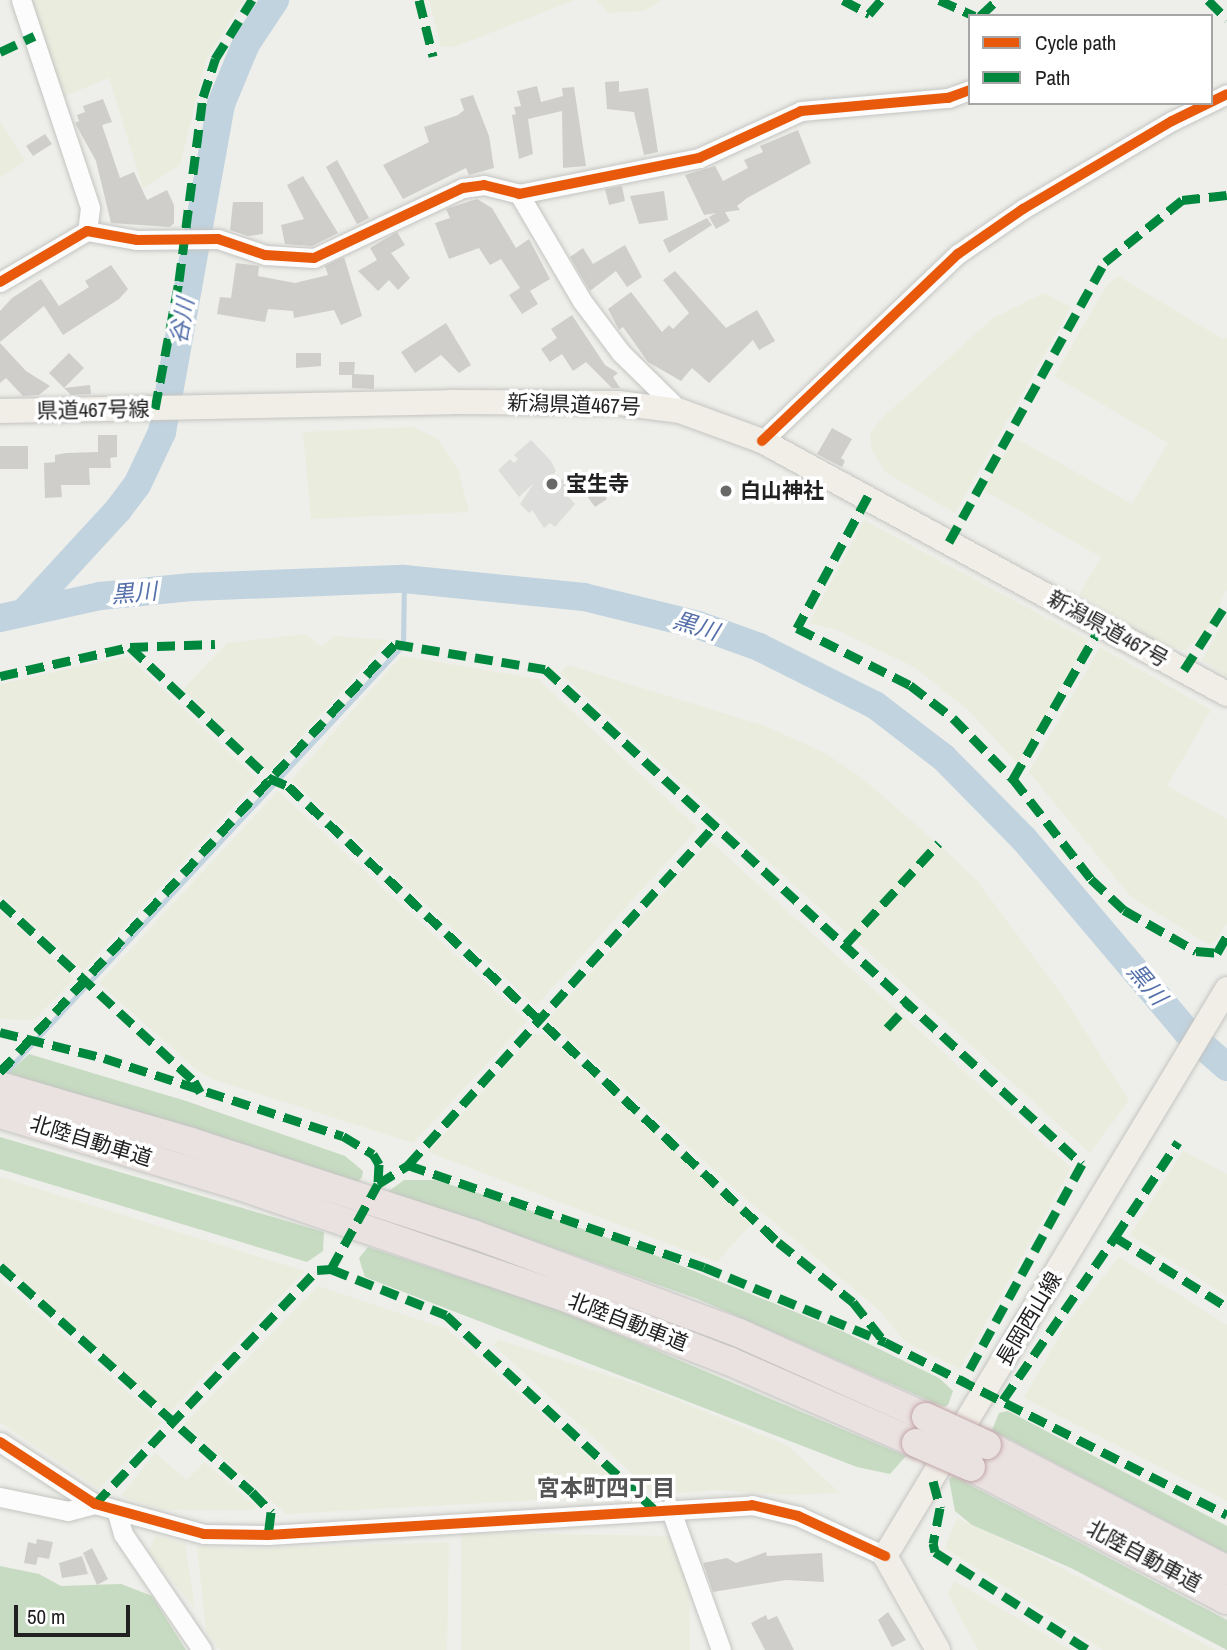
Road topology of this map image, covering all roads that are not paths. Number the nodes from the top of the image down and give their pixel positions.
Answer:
1 (21, 0) edge
2 (968, 91) edge
3 (1196, 106) edge
4 (519, 194) junction
5 (87, 231) junction
6 (0, 282) edge
7 (186, 407) joint
8 (0, 411) edge
9 (680, 411) junction
10 (762, 441) junction
11 (1227, 694) edge
12 (1224, 994) edge
13 (0, 1086) edge
14 (0, 1114) edge
15 (921, 1430) junction
16 (0, 1442) edge
17 (979, 1456) junction
18 (0, 1497) edge
19 (95, 1504) junction
20 (670, 1508) junction
21 (117, 1513) junction
22 (885, 1556) junction
23 (1227, 1570) edge
24 (1227, 1600) edge
25 (202, 1650) edge
26 (721, 1650) edge
27 (938, 1650) edge

1 - 5 street
2 - 4 street
3 - 10 street
4 - 5 street
4 - 9 street
5 - 6 street
7 - 8 main road, 県道467号線
7 - 9 main road, 新潟県道467号
9 - 10 main road, 新潟県道467号
10 - 11 main road, 新潟県道467号
12 - 22 main road, 長岡西山線
13 - 15 highway, 北陸自動車道
14 - 15 highway, 北陸自動車道
15 - 17 highway, 北陸自動車道, bridge
16 - 19 street
17 - 23 highway, 北陸自動車道
17 - 24 highway, 北陸自動車道
18 - 19 street
19 - 21 street
20 - 21 street
20 - 22 street
20 - 26 street
21 - 25 street
22 - 27 main road

